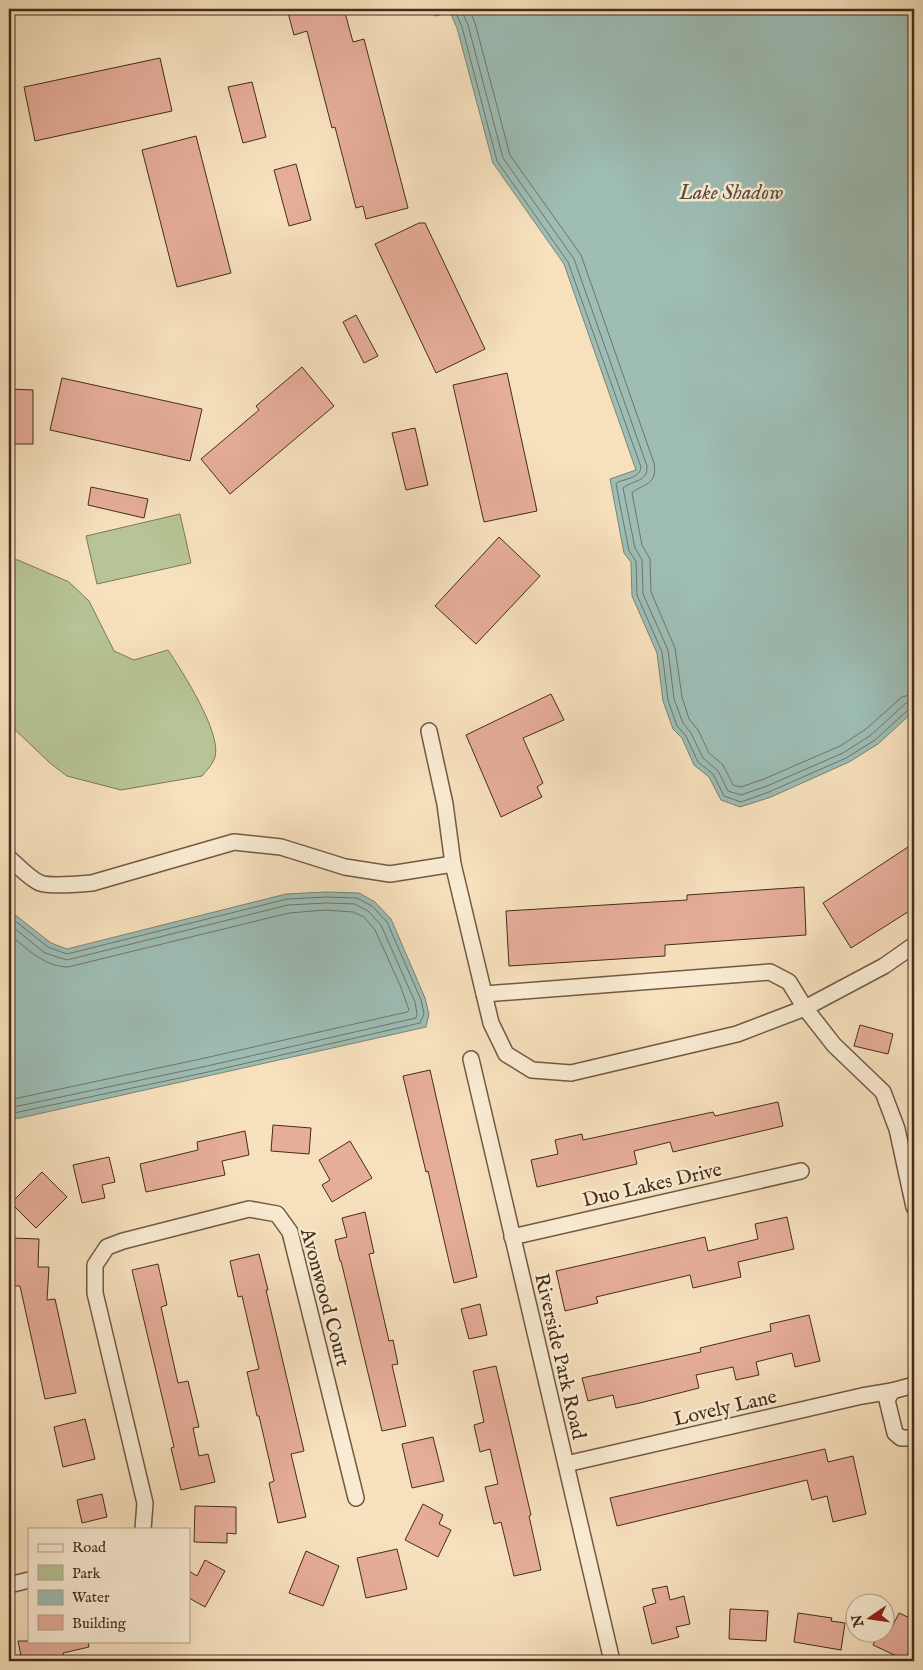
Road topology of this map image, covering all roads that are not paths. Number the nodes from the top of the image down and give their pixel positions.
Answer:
1 (430, 731) dead end
2 (9, 858) edge
3 (453, 864) junction
4 (914, 945) edge
5 (484, 994) junction
6 (804, 1008) junction
7 (471, 1059) dead end
8 (801, 1171) dead end
9 (914, 1207) edge
10 (512, 1237) junction
11 (914, 1385) edge
12 (892, 1391) junction
13 (914, 1438) edge
14 (566, 1464) junction
15 (356, 1498) dead end
16 (143, 1528) edge
17 (28, 1580) edge
18 (9, 1585) edge
19 (612, 1661) edge

1 - 3 street
2 - 3 street
3 - 5 street
4 - 6 street
5 - 6 street
5 - 6 street
6 - 9 street
7 - 10 street, Riverside Park Road
8 - 10 street, Duo Lakes Drive
10 - 14 street, Riverside Park Road
11 - 12 street, Lovely Lane
12 - 13 street
12 - 14 street, Lovely Lane
14 - 19 street, Riverside Park Road
15 - 16 street, Avonwood Court
17 - 18 street

